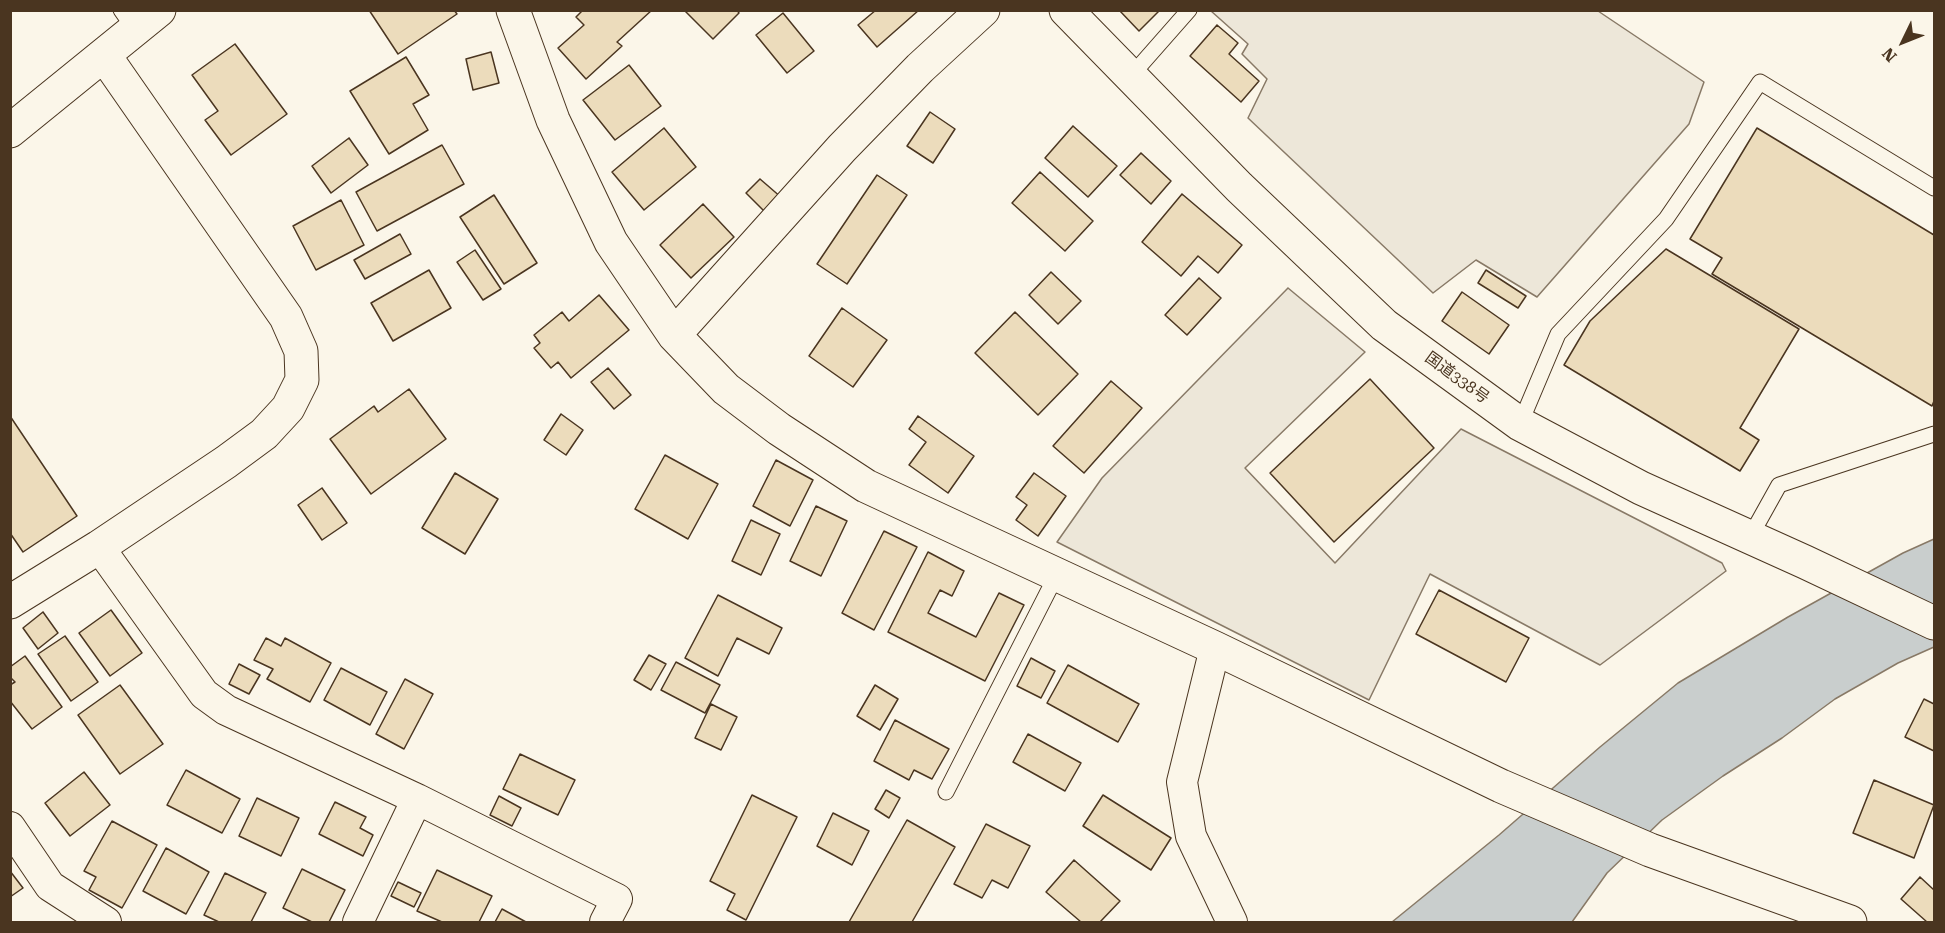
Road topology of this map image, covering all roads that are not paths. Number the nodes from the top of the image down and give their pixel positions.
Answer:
1 (513, 10) edge
2 (983, 10) edge
3 (1066, 10) edge
4 (1189, 10) edge
5 (138, 17) edge
6 (105, 56) junction
7 (1130, 77) junction
8 (10, 131) edge
9 (1935, 188) edge
10 (674, 335) junction
11 (1520, 424) junction
12 (1935, 434) edge
13 (1750, 537) junction
14 (99, 547) junction
15 (1056, 576) junction
16 (10, 602) edge
17 (1935, 623) edge
18 (1215, 648) junction
19 (946, 792) dead end
20 (417, 799) junction
21 (10, 827) edge
22 (106, 922) edge
23 (358, 922) edge
24 (605, 922) edge
25 (1232, 922) edge
26 (1850, 922) edge

1 - 10 main road
2 - 10 main road
3 - 7 main road, 国道338号
4 - 7 lane
5 - 6 main road
6 - 8 main road
6 - 14 main road
7 - 11 main road, 国道338号
9 - 11 lane
10 - 15 main road
11 - 13 main road, 国道338号
12 - 13 lane
13 - 17 main road, 国道338号
14 - 16 main road
14 - 20 street
15 - 18 main road
15 - 19 lane
18 - 25 street
18 - 26 main road
20 - 23 street
20 - 24 street
21 - 22 street

